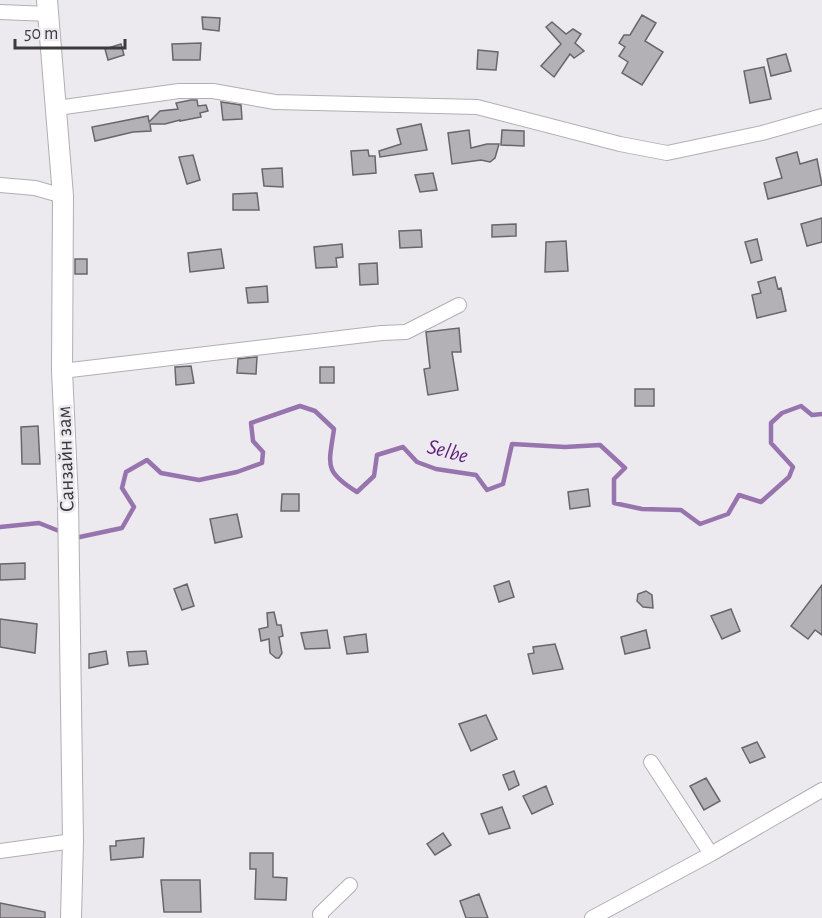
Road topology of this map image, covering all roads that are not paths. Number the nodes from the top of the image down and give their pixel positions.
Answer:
1 (48, 7) edge
2 (0, 12) edge
3 (57, 108) junction
4 (822, 116) edge
5 (0, 185) edge
6 (63, 196) junction
7 (459, 305) dead end
8 (62, 371) junction
9 (651, 762) dead end
10 (822, 790) edge
11 (73, 841) junction
12 (0, 851) edge
13 (711, 854) junction
14 (350, 885) dead end
15 (71, 918) edge
16 (321, 918) edge
17 (592, 918) edge

1 - 2 street
1 - 3 main road, Санзайн зам
3 - 4 street
3 - 6 main road, Санзайн зам
5 - 6 street
6 - 8 main road, Санзайн зам
7 - 8 street
8 - 11 main road, Санзайн зам
9 - 13 street
10 - 13 street
11 - 12 street
11 - 15 main road, Санзайн зам
13 - 17 street
14 - 16 street

